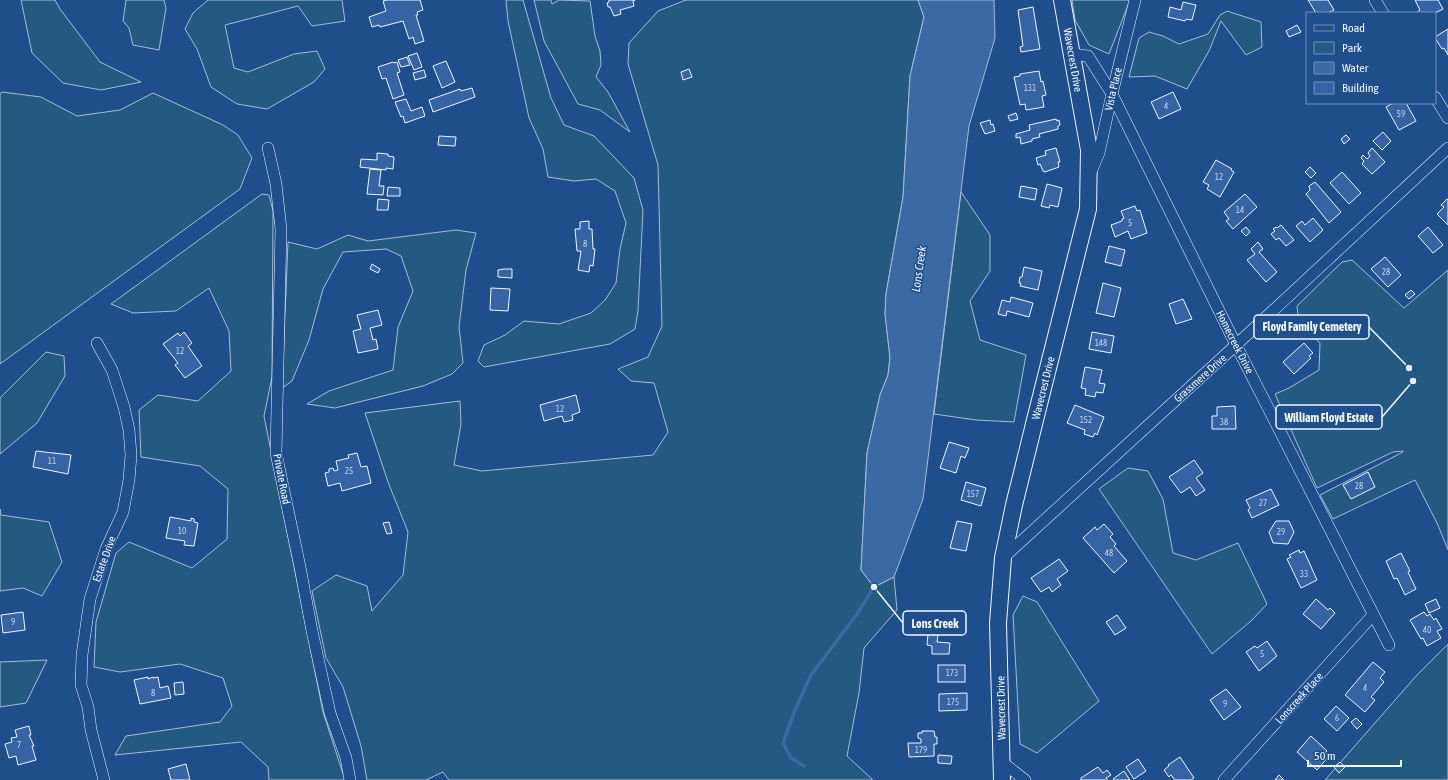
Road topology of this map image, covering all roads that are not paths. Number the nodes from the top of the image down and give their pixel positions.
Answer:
1 (1062, 0) edge
2 (1135, 0) edge
3 (1375, 0) edge
4 (1382, 12) edge
5 (1072, 54) junction
6 (1112, 94) junction
7 (1436, 99) edge
8 (1448, 118) edge
9 (268, 148) dead end
10 (1448, 148) edge
11 (1089, 176) junction
12 (97, 343) dead end
13 (1236, 345) junction
14 (1003, 558) junction
15 (1373, 615) junction
16 (1389, 645) dead end
17 (1002, 762) junction
18 (104, 780) edge
19 (350, 780) edge
20 (1002, 780) edge
21 (1025, 780) edge
22 (1224, 780) edge

1 - 5 street, Wavecrest Drive
2 - 6 street, Vista Place
3 - 4 street
5 - 6 street, Homecreek Drive
5 - 11 street, Wavecrest Drive
6 - 11 street, Vista Place
6 - 13 street, Homecreek Drive
7 - 8 street
9 - 19 street, Private Road
10 - 13 street, Grassmere Drive
11 - 14 street, Wavecrest Drive
12 - 18 street, Estate Drive
13 - 14 street, Grassmere Drive
13 - 15 street, Homecreek Drive
14 - 17 street, Wavecrest Drive
15 - 16 street, Homecreek Drive
15 - 22 street, Lonscreek Place
17 - 20 street, Wavecrest Drive
17 - 21 street

